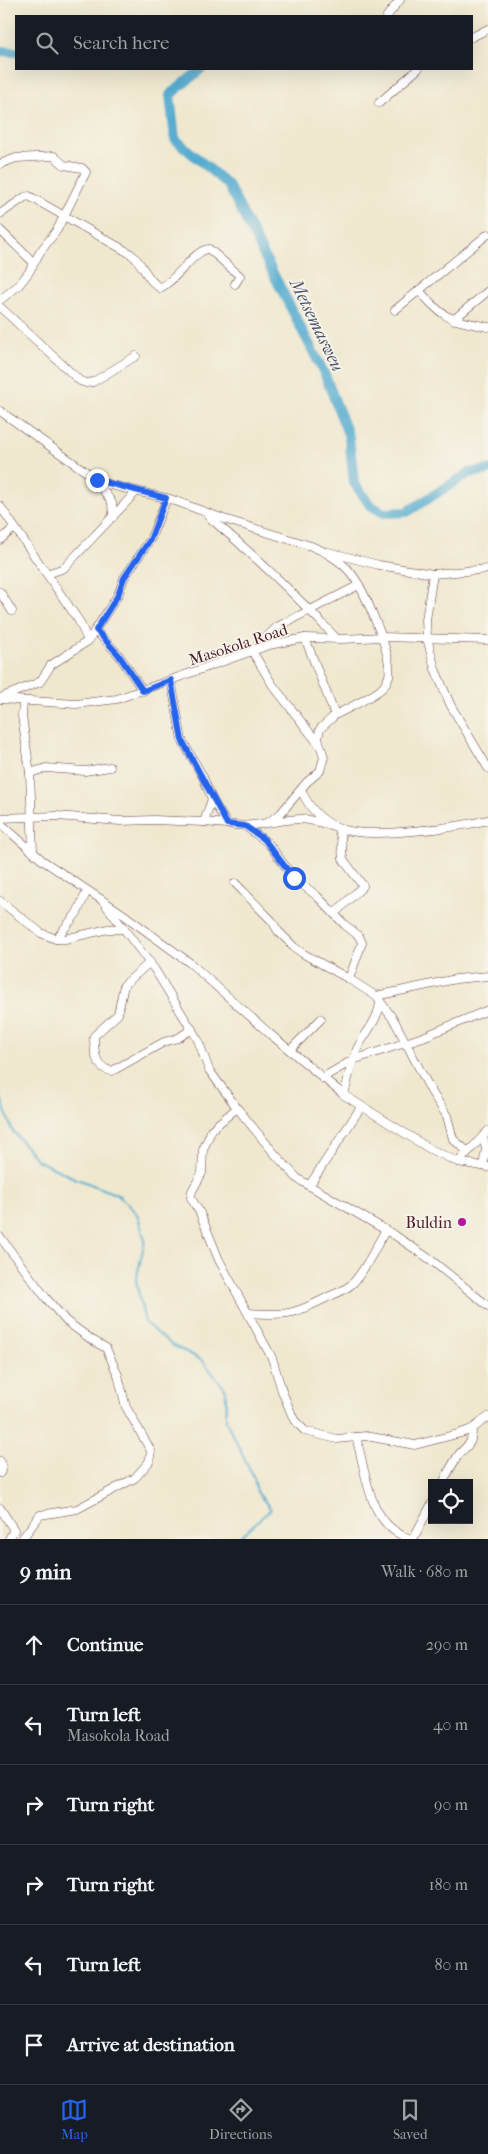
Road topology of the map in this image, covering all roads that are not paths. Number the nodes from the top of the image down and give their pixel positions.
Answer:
1 (400, 0) edge
2 (388, 15) edge
3 (488, 29) edge
4 (473, 36) edge
5 (417, 70) edge
6 (378, 104) dead end
7 (0, 164) edge
8 (0, 214) edge
9 (64, 217) junction
10 (0, 230) edge
11 (488, 234) edge
12 (34, 263) junction
13 (235, 284) dead end
14 (418, 290) junction
15 (488, 291) edge
16 (0, 300) edge
17 (0, 307) edge
18 (395, 310) dead end
19 (453, 320) junction
20 (488, 327) edge
21 (136, 356) dead end
22 (0, 411) edge
23 (97, 480) junction
24 (137, 491) junction
25 (166, 498) junction
26 (0, 506) edge
27 (202, 512) junction
28 (113, 516) junction
29 (14, 528) junction
30 (0, 540) edge
31 (324, 551) junction
32 (488, 568) edge
33 (46, 574) junction
34 (433, 574) junction
35 (359, 585) junction
36 (0, 592) edge
37 (12, 611) dead end
38 (311, 611) junction
39 (96, 630) junction
40 (382, 637) junction
41 (305, 638) junction
42 (427, 638) junction
43 (337, 639) junction
44 (488, 640) edge
45 (88, 641) junction
46 (252, 651) junction
47 (171, 680) junction
48 (143, 691) junction
49 (0, 699) edge
50 (23, 701) junction
51 (335, 715) junction
52 (320, 746) junction
53 (110, 767) dead end
54 (488, 768) edge
55 (30, 773) junction
56 (301, 790) junction
57 (212, 799) junction
58 (0, 818) edge
59 (33, 818) junction
60 (488, 820) edge
61 (204, 822) junction
62 (269, 822) junction
63 (0, 824) edge
64 (227, 824) junction
65 (245, 826) junction
66 (337, 827) junction
67 (33, 852) junction
68 (235, 882) dead end
69 (87, 891) junction
70 (102, 900) junction
71 (0, 901) edge
72 (335, 913) junction
73 (123, 929) junction
74 (56, 939) junction
75 (150, 962) junction
76 (488, 976) edge
77 (349, 978) junction
78 (376, 996) junction
79 (380, 1004) junction
80 (488, 1010) edge
81 (321, 1019) dead end
82 (192, 1029) junction
83 (407, 1043) junction
84 (290, 1050) junction
85 (353, 1060) junction
86 (322, 1078) junction
87 (344, 1095) junction
88 (361, 1107) junction
89 (237, 1108) junction
90 (485, 1133) edge
91 (468, 1152) junction
92 (458, 1162) junction
93 (486, 1166) edge
94 (308, 1186) junction
95 (386, 1230) junction
96 (0, 1237) edge
97 (488, 1306) edge
98 (248, 1313) junction
99 (488, 1417) edge
100 (472, 1429) junction
101 (356, 1437) junction
102 (0, 1462) edge
103 (0, 1473) edge
104 (445, 1479) edge
105 (0, 1508) edge
106 (428, 1510) edge
107 (14, 1530) junction
108 (9, 1539) edge
109 (22, 1539) edge
110 (412, 1539) edge

1 - 2 street
3 - 4 street
5 - 6 street
7 - 9 street
8 - 9 street
9 - 12 street
9 - 13 street
10 - 12 street
11 - 14 street
12 - 16 street
14 - 18 street
14 - 19 street
15 - 19 street
17 - 21 street
19 - 20 street
22 - 23 street
23 - 24 street
23 - 28 street
24 - 25 street
24 - 28 street
25 - 27 street
25 - 39 street
26 - 29 street
27 - 31 street
27 - 38 street
28 - 33 street
29 - 30 street
29 - 33 street
31 - 34 street
31 - 35 street
32 - 34 street
33 - 45 street
34 - 42 street
35 - 38 street
35 - 40 street
36 - 37 street
38 - 43 street
38 - 46 street
39 - 45 street
39 - 48 street
40 - 42 street, Masokola Road
40 - 43 street, Masokola Road
40 - 51 street
41 - 43 street, Masokola Road
41 - 46 street, Masokola Road
41 - 51 street
42 - 44 street, Masokola Road
42 - 54 street
45 - 49 street
46 - 47 street, Masokola Road
46 - 52 street
47 - 48 street, Masokola Road
47 - 57 street
48 - 50 street, Masokola Road
49 - 50 street, Masokola Road
50 - 55 street
51 - 52 street
52 - 56 street
53 - 55 street
55 - 59 street
56 - 62 street
56 - 66 street
57 - 61 street
57 - 64 street
58 - 59 street
59 - 61 street
59 - 67 street
60 - 66 street
61 - 64 street
62 - 65 street
62 - 66 street
63 - 67 street
64 - 65 street
65 - 72 street
66 - 72 street
67 - 69 street
68 - 77 street
69 - 70 street
69 - 74 street
70 - 73 street
70 - 84 street
71 - 74 street
72 - 77 street
73 - 74 street
73 - 75 street
75 - 82 street
75 - 82 street
76 - 78 street
77 - 78 street
78 - 79 street
79 - 83 street
79 - 85 street
80 - 83 street
81 - 84 street
82 - 89 street
83 - 85 street
83 - 91 street
84 - 86 street
85 - 86 street
85 - 87 street
86 - 87 street
87 - 88 street
88 - 92 street
88 - 94 street
89 - 94 street
89 - 98 street
90 - 91 street
90 - 93 street
91 - 92 street
92 - 93 street
94 - 95 street
95 - 97 street
95 - 98 street
96 - 109 street
98 - 101 street
99 - 100 street
100 - 101 street
100 - 104 street
101 - 110 street
102 - 103 street
105 - 107 street
106 - 110 street
107 - 108 street
107 - 109 street

